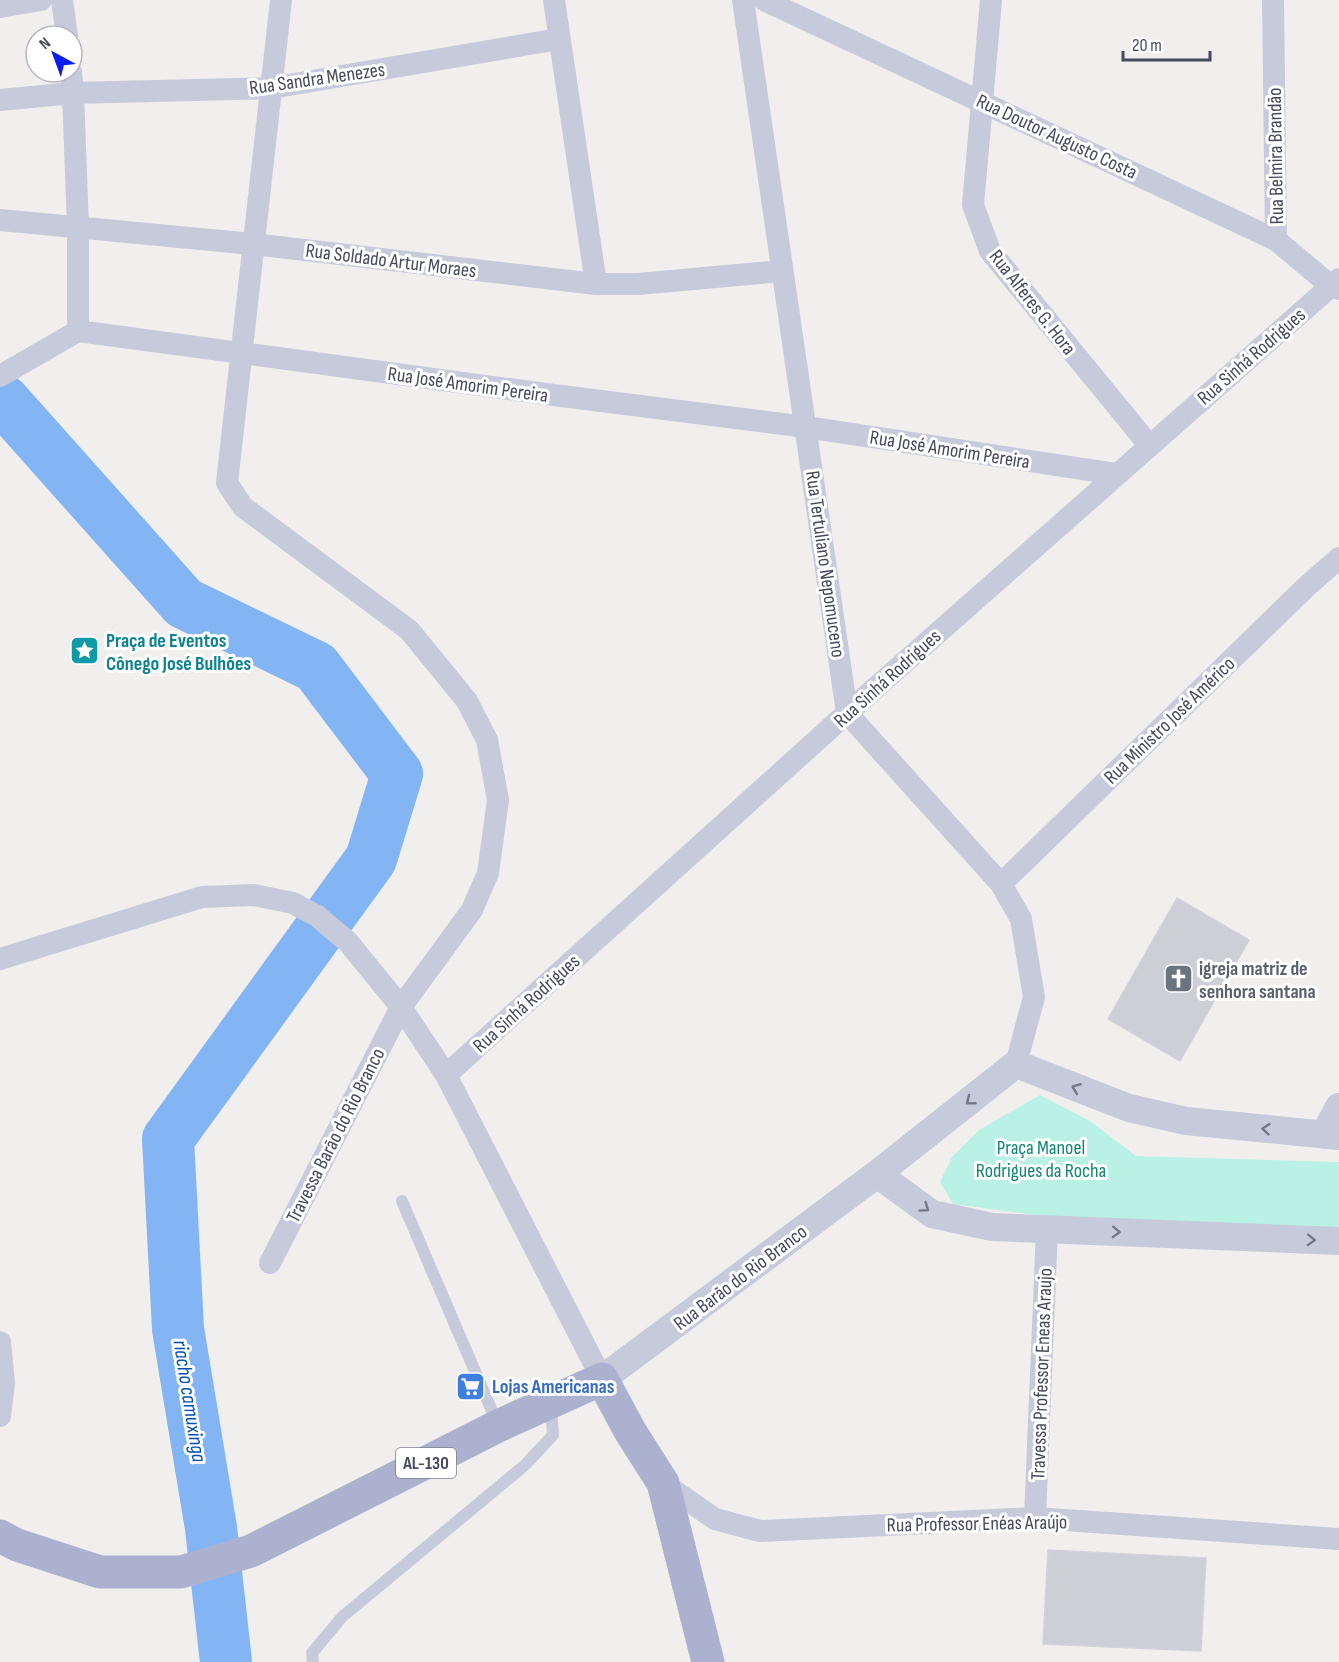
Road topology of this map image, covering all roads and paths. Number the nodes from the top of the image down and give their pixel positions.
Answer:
1 (41, 0) edge
2 (62, 0) edge
3 (280, 0) edge
4 (554, 0) edge
5 (743, 0) edge
6 (764, 0) edge
7 (991, 0) edge
8 (1273, 0) edge
9 (0, 7) edge
10 (65, 24) edge
11 (559, 39) junction
12 (84, 82) edge
13 (64, 84) edge
14 (72, 84) edge
15 (271, 88) junction
16 (0, 100) edge
17 (982, 101) junction
18 (0, 220) edge
19 (78, 228) junction
20 (1276, 240) junction
21 (254, 244) junction
22 (782, 271) junction
23 (596, 284) junction
24 (1336, 284) edge
25 (78, 331) junction
26 (242, 353) junction
27 (4, 373) edge
28 (806, 427) junction
29 (1149, 445) junction
30 (1116, 474) junction
31 (1339, 558) edge
32 (847, 713) junction
33 (1001, 884) junction
34 (0, 959) edge
35 (401, 1007) junction
36 (1016, 1064) junction
37 (446, 1075) junction
38 (1339, 1107) edge
39 (1331, 1135) edge
40 (877, 1174) junction
41 (402, 1201) dead end
42 (1047, 1229) junction
43 (1339, 1241) edge
44 (270, 1263) dead end
45 (0, 1342) edge
46 (602, 1379) junction
47 (551, 1402) junction
48 (0, 1416) edge
49 (498, 1426) junction
50 (663, 1483) junction
51 (1035, 1518) junction
52 (0, 1536) edge
53 (1339, 1539) edge
54 (313, 1662) edge
55 (708, 1662) edge

1 - 9 street
2 - 10 street
3 - 15 street
4 - 11 street
5 - 22 street, Rua Tertuliano Nepomuceno
6 - 17 street, Rua Doutor Augusto Costa
7 - 17 street, Rua Alferes G. Hora
8 - 20 street, Rua Belmira Brandão
11 - 15 street, Rua Sandra Menezes
11 - 23 street
12 - 15 street, Rua Sandra Menezes
13 - 16 street, Rua Sandra Menezes
14 - 19 street
15 - 21 street
17 - 20 street, Rua Doutor Augusto Costa
17 - 29 street, Rua Alferes G. Hora
18 - 19 street, Rua Soldado Artur Moraes
19 - 21 street, Rua Soldado Artur Moraes
19 - 25 street
20 - 24 street, Rua Doutor Augusto Costa
21 - 23 street, Rua Soldado Artur Moraes
21 - 26 street
22 - 23 street, Rua Soldado Artur Moraes
22 - 28 street, Rua Tertuliano Nepomuceno
24 - 29 street, Rua Sinhá Rodrigues
25 - 26 street, Rua José Amorim Pereira
25 - 27 street
26 - 28 street, Rua José Amorim Pereira
26 - 35 street, Travessa Barão do Rio Branco
28 - 30 street, Rua José Amorim Pereira
28 - 32 street, Rua Tertuliano Nepomuceno
29 - 30 street, Rua Sinhá Rodrigues
30 - 32 street, Rua Sinhá Rodrigues
31 - 33 street, Rua Ministro José Américo
32 - 33 street
32 - 37 street, Rua Sinhá Rodrigues
33 - 36 street
34 - 35 street
35 - 37 street
35 - 44 street, Travessa Barão do Rio Branco
39 -> 36 street
36 -> 40 street
37 - 46 street
38 - 39 street
40 -> 42 street
40 - 46 street, Rua Barão do Rio Branco
41 - 49 lane
42 -> 43 street
42 - 51 street, Travessa Professor Eneas Araujo
45 - 48 street
46 - 47 main road, AL-130
46 - 50 main road
47 - 49 main road, AL-130
47 - 54 lane
49 - 52 main road, AL-130
50 - 51 street, Rua Professor Enéas Araújo
50 - 55 main road
51 - 53 street, Rua Professor Enéas Araújo

